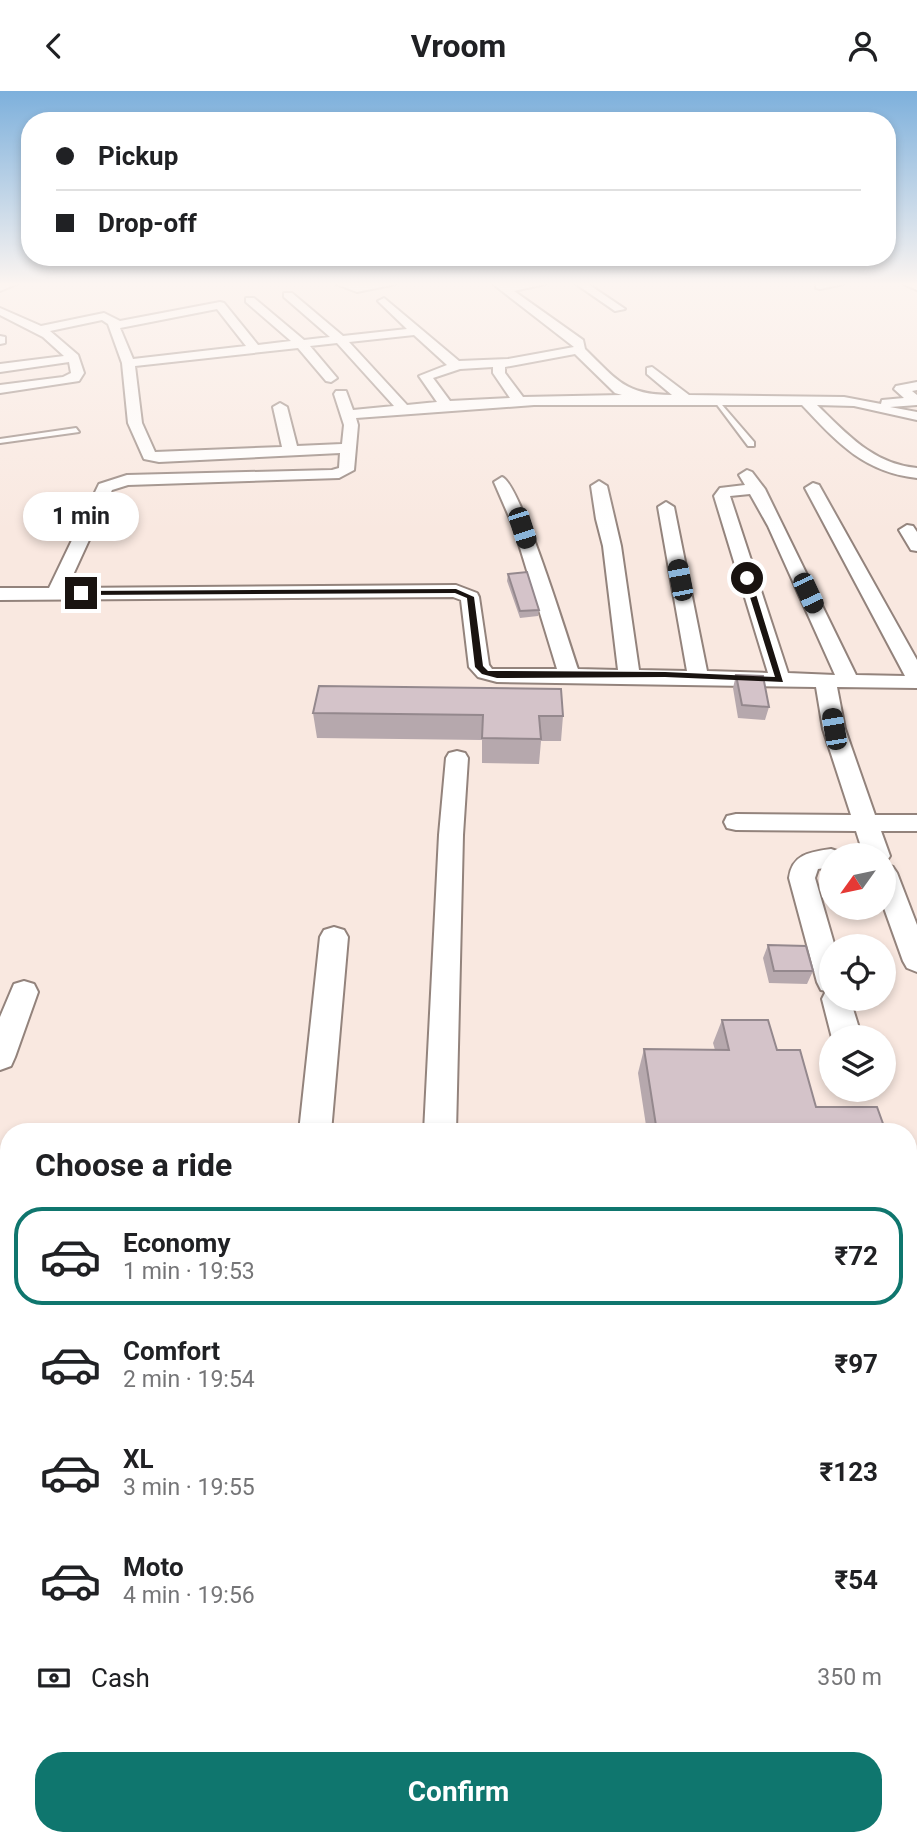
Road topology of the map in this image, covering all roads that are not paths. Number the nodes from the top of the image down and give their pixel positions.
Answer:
1 (76, 366) edge
2 (130, 366) edge
3 (315, 366) edge
4 (365, 366) edge
5 (456, 366) edge
6 (499, 366) edge
7 (595, 366) edge
8 (652, 371) dead end
9 (331, 378) dead end
10 (917, 386) edge
11 (0, 389) edge
12 (341, 394) dead end
13 (650, 399) junction
14 (685, 399) junction
15 (714, 399) junction
16 (520, 402) junction
17 (807, 402) junction
18 (860, 402) junction
19 (446, 406) junction
20 (281, 407) dead end
21 (403, 408) junction
22 (890, 411) junction
23 (349, 415) junction
24 (917, 415) edge
25 (76, 430) dead end
26 (908, 432) dead end
27 (0, 441) edge
28 (751, 445) dead end
29 (349, 448) junction
30 (290, 449) junction
31 (917, 473) edge
32 (502, 482) dead end
33 (599, 486) dead end
34 (813, 488) dead end
35 (666, 507) dead end
36 (907, 530) dead end
37 (917, 546) edge
38 (56, 593) junction
39 (0, 594) edge
40 (569, 674) junction
41 (629, 675) junction
42 (698, 676) junction
43 (780, 680) junction
44 (917, 680) edge
45 (825, 682) junction
46 (849, 682) junction
47 (457, 758) dead end
48 (736, 822) dead end
49 (866, 822) junction
50 (917, 823) edge
51 (873, 843) edge
52 (819, 860) edge
53 (896, 905) edge
54 (334, 937) dead end
55 (819, 939) edge
56 (917, 961) edge
57 (24, 992) dead end
58 (0, 1057) edge
59 (316, 1123) edge
60 (440, 1123) edge

1 - 11 street
2 - 30 street
3 - 9 street
4 - 21 street
5 - 19 street
6 - 16 street
7 - 13 street
8 - 14 street
10 - 18 street
12 - 23 street
13 - 14 street
13 - 16 street
14 - 15 street
15 - 17 street
15 - 28 lane
16 - 19 street
17 - 18 street
17 - 31 street
18 - 22 street
19 - 21 street
20 - 30 street
21 - 23 street
22 - 24 street
22 - 26 street
23 - 29 street
25 - 27 lane
29 - 30 street
29 - 38 street
32 - 40 street
33 - 41 street
34 - 44 street
35 - 42 street
36 - 37 street
38 - 39 street
38 - 40 street
40 - 41 street
41 - 42 street
42 - 43 street
43 - 45 street
43 - 46 street
44 - 46 street
45 - 46 street
45 - 49 street
47 - 60 street
48 - 49 street
49 - 50 street
49 - 51 street
52 - 55 street
53 - 56 street
54 - 59 street
57 - 58 street

